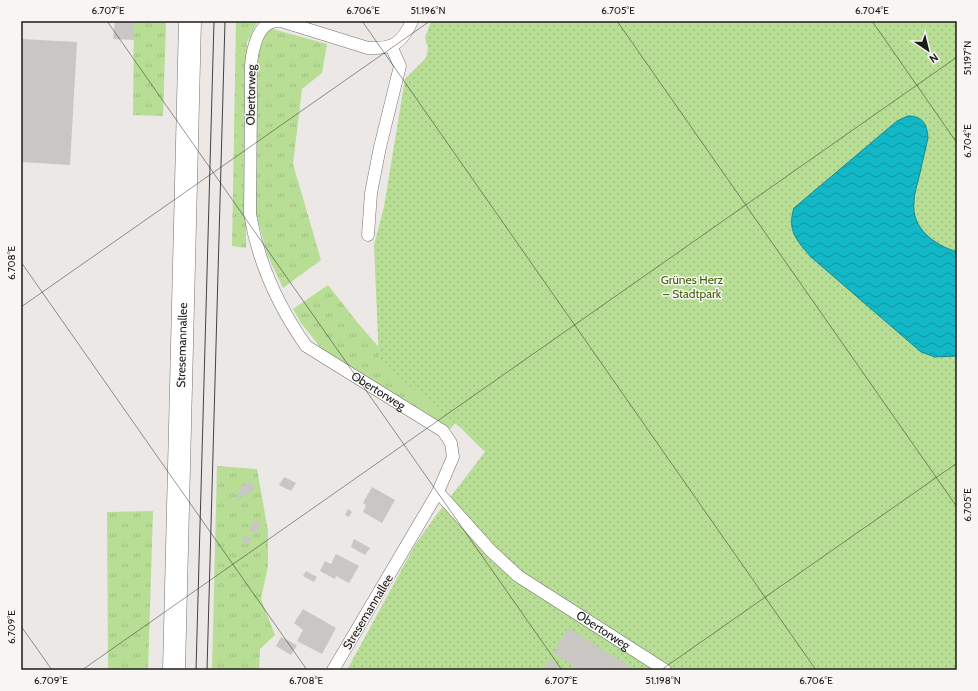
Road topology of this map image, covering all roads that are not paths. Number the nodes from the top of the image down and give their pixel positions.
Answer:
1 (190, 21) edge
2 (277, 21) edge
3 (281, 21) edge
4 (412, 21) edge
5 (391, 46) junction
6 (368, 235) dead end
7 (438, 492) junction
8 (174, 670) edge
9 (333, 670) edge
10 (665, 670) edge

1 - 8 street, Stresemannallee
2 - 7 lane, Obertorweg
3 - 5 lane
4 - 5 lane
5 - 6 lane
7 - 9 lane, Stresemannallee
7 - 10 lane, Obertorweg

